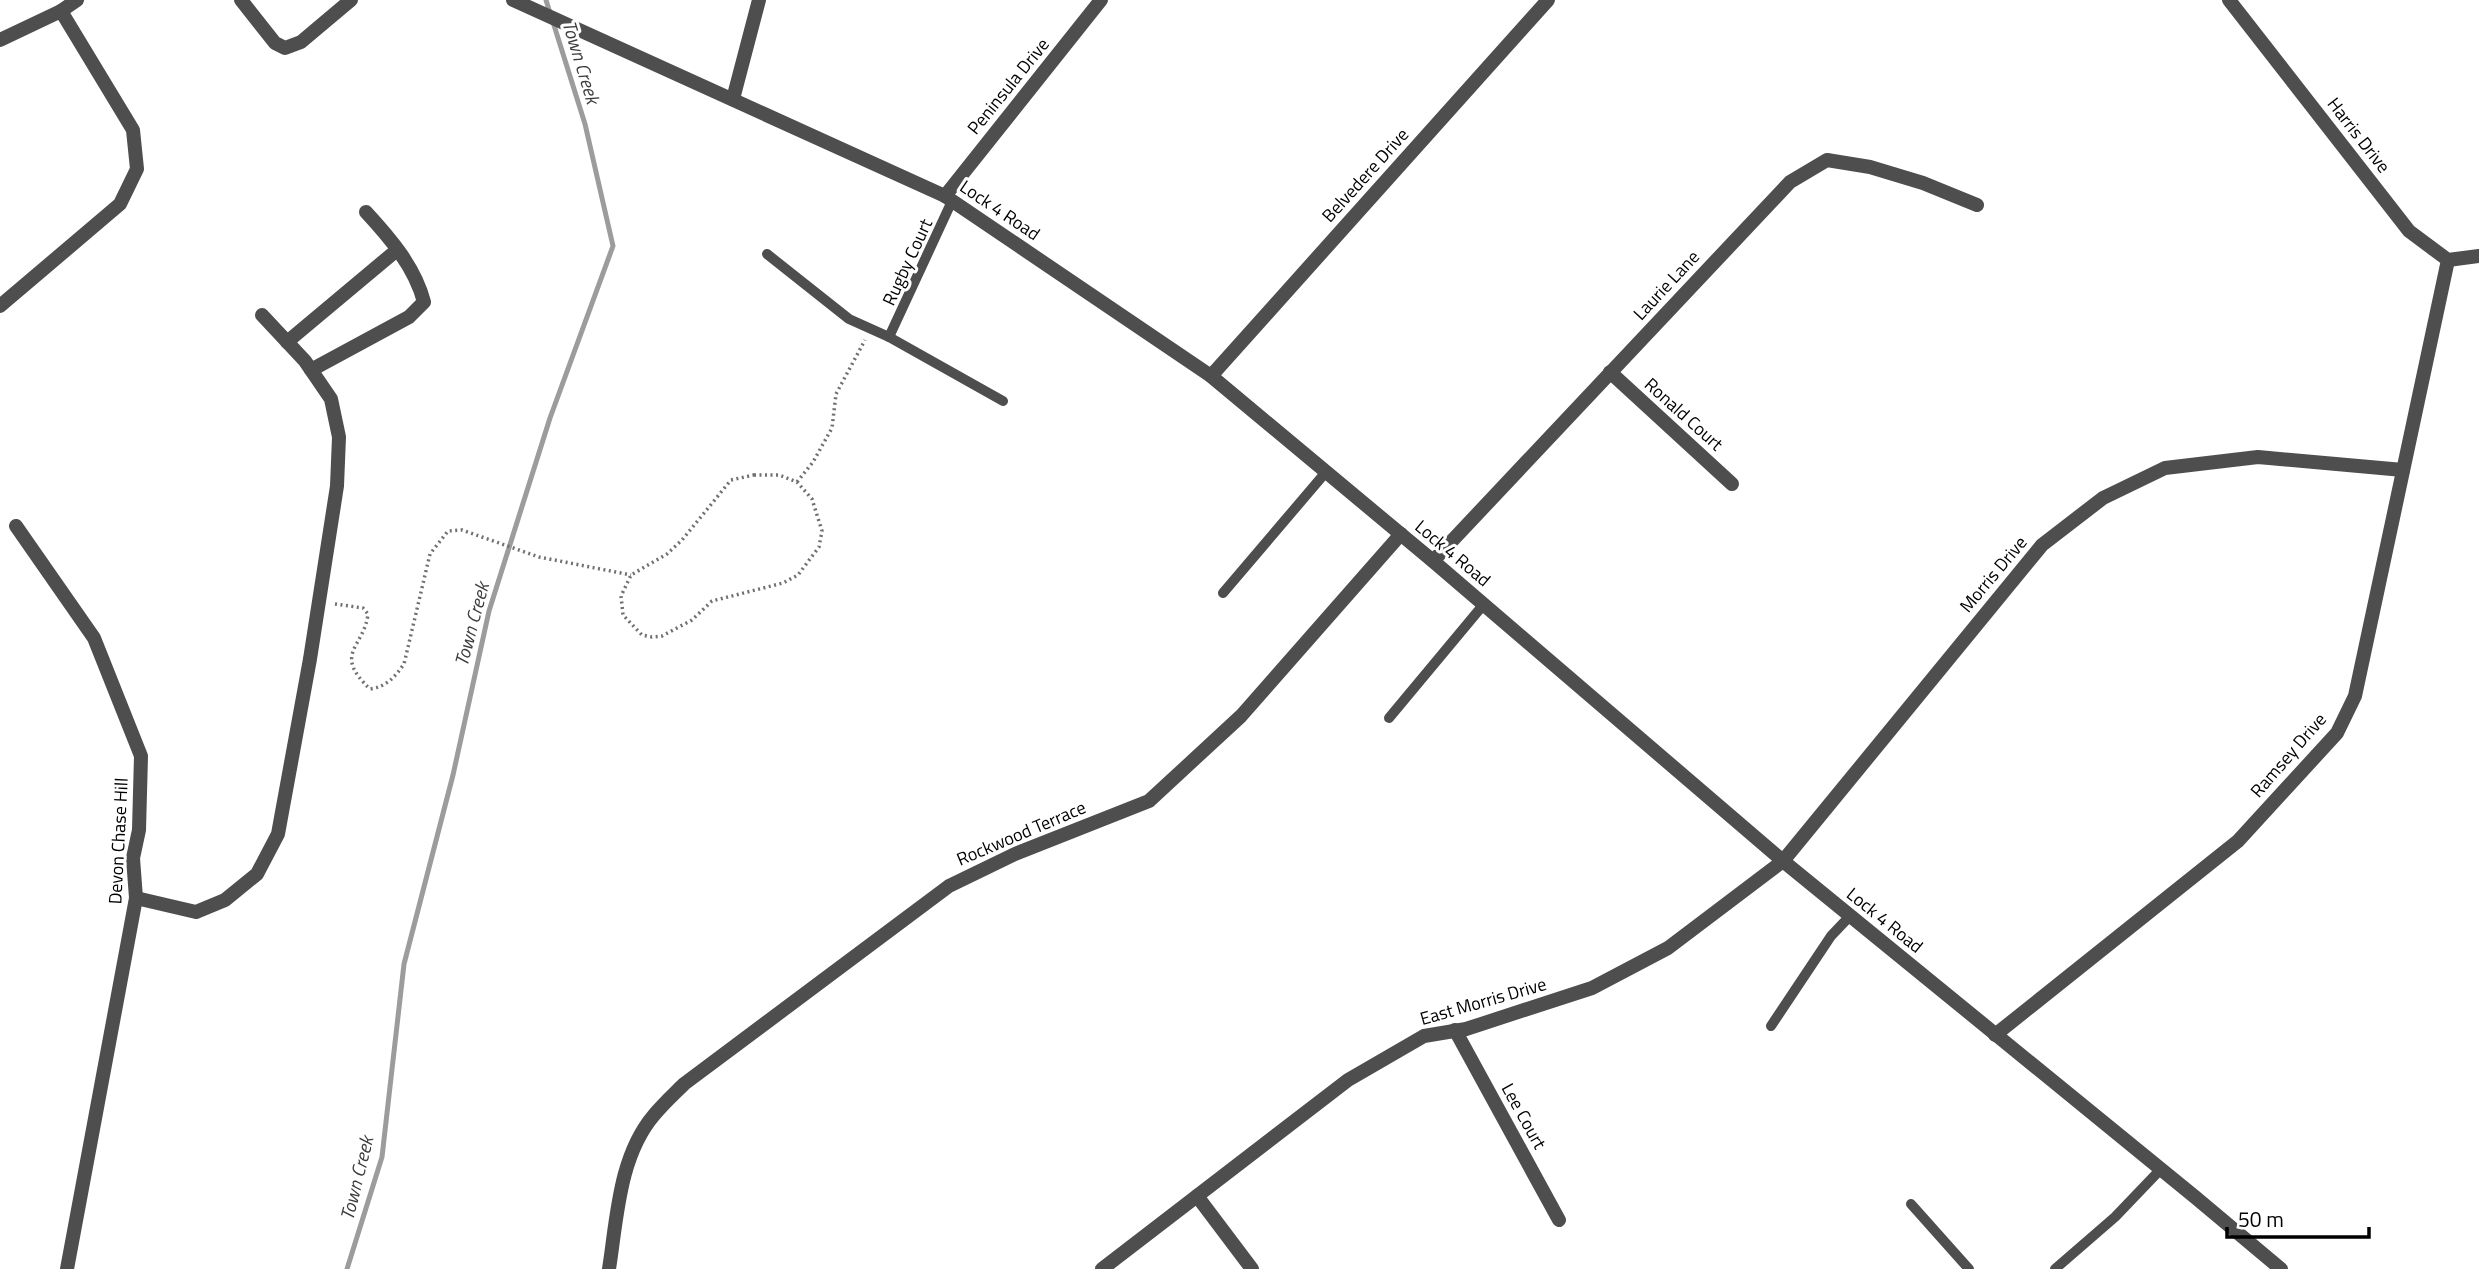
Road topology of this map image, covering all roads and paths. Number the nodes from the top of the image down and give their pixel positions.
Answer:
1 (77, 0) edge
2 (242, 0) edge
3 (351, 0) edge
4 (513, 0) edge
5 (759, 0) edge
6 (1101, 0) edge
7 (1548, 0) edge
8 (2230, 0) edge
9 (61, 11) junction
10 (0, 40) edge
11 (733, 99) junction
12 (949, 198) junction
13 (1977, 205) dead end
14 (366, 212) dead end
15 (397, 250) junction
16 (767, 254) dead end
17 (2479, 256) edge
18 (2448, 260) junction
19 (0, 306) edge
20 (262, 315) dead end
21 (871, 328) junction
22 (890, 337) junction
23 (287, 342) junction
24 (312, 370) junction
25 (1610, 372) junction
26 (1211, 376) junction
27 (1003, 401) dead end
28 (2403, 470) junction
29 (1326, 472) junction
30 (797, 482) junction
31 (1732, 484) dead end
32 (16, 526) dead end
33 (1401, 534) junction
34 (1433, 561) junction
35 (631, 575) junction
36 (1223, 593) dead end
37 (319, 601) junction
38 (1484, 604) junction
39 (1389, 718) dead end
40 (1783, 861) junction
41 (136, 898) junction
42 (1850, 916) junction
43 (1771, 1026) dead end
44 (1455, 1030) junction
45 (1995, 1035) junction
46 (2160, 1170) junction
47 (1197, 1196) junction
48 (1911, 1204) dead end
49 (1559, 1220) dead end
50 (67, 1269) edge
51 (610, 1269) edge
52 (1102, 1269) edge
53 (1252, 1269) edge
54 (1969, 1269) edge
55 (2055, 1269) edge
56 (2281, 1269) edge

1 - 9 street
2 - 3 street
4 - 11 street, Lock 4 Road
5 - 11 street
6 - 12 street, Peninsula Drive
7 - 26 street, Belvedere Drive
8 - 18 street, Harris Drive
9 - 10 street
9 - 19 street
11 - 12 street, Lock 4 Road
12 - 22 lane, Rugby Court
12 - 26 street, Lock 4 Road
13 - 25 street, Laurie Lane
14 - 15 street
15 - 23 street
15 - 24 street
16 - 21 lane
17 - 18 street
18 - 28 street, Ramsey Drive
20 - 23 street
21 - 22 lane
21 - 30 path
22 - 27 lane
23 - 24 street
24 - 37 street
25 - 31 street, Ronald Court
25 - 34 street, Laurie Lane
26 - 29 street, Lock 4 Road
28 - 40 street, Morris Drive
28 - 45 street, Ramsey Drive
29 - 33 street, Lock 4 Road
29 - 36 lane
30 - 35 path
30 - 35 path
32 - 41 street, Devon Chase Hill
33 - 34 street, Lock 4 Road
33 - 51 street, Rockwood Terrace
34 - 38 street, Lock 4 Road
35 - 37 path
37 - 41 street
38 - 39 lane
38 - 40 street, Lock 4 Road
40 - 42 street, Lock 4 Road
40 - 44 street, East Morris Drive
41 - 50 street, Devon Chase Hill
42 - 43 lane
42 - 45 street, Lock 4 Road
44 - 47 street, East Morris Drive
44 - 49 street, Lee Court
45 - 46 street, Lock 4 Road
46 - 55 lane
46 - 56 street, Lock 4 Road
47 - 52 street, East Morris Drive
47 - 53 street
48 - 54 lane

